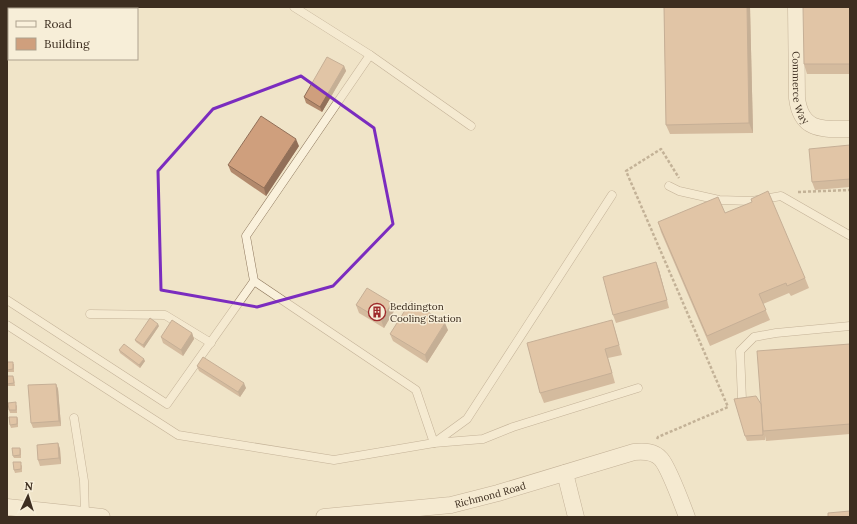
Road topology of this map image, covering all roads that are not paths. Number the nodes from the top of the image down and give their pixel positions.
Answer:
1 (294, 7) edge
2 (796, 7) edge
3 (370, 55) junction
4 (471, 126) dead end
5 (850, 129) edge
6 (669, 186) dead end
7 (612, 195) dead end
8 (850, 237) edge
9 (254, 281) junction
10 (7, 300) edge
11 (90, 314) dead end
12 (7, 325) edge
13 (850, 326) edge
14 (211, 343) junction
15 (638, 388) dead end
16 (742, 400) edge
17 (74, 418) dead end
18 (434, 443) junction
19 (565, 473) junction
20 (13, 511) edge
21 (85, 515) junction
22 (102, 517) edge
23 (324, 517) edge
24 (332, 517) edge
25 (576, 517) edge
26 (687, 517) edge

1 - 3 lane
2 - 5 street, Commerce Way
3 - 4 lane
3 - 9 lane
6 - 8 lane
7 - 18 lane
9 - 14 lane
9 - 18 lane
10 - 14 lane
11 - 14 lane
12 - 18 lane
13 - 16 lane
15 - 18 lane
17 - 21 lane
19 - 24 street, Richmond Road
19 - 25 street
19 - 26 street, Richmond Road
20 - 21 street
21 - 22 street
23 - 24 street, Richmond Road

